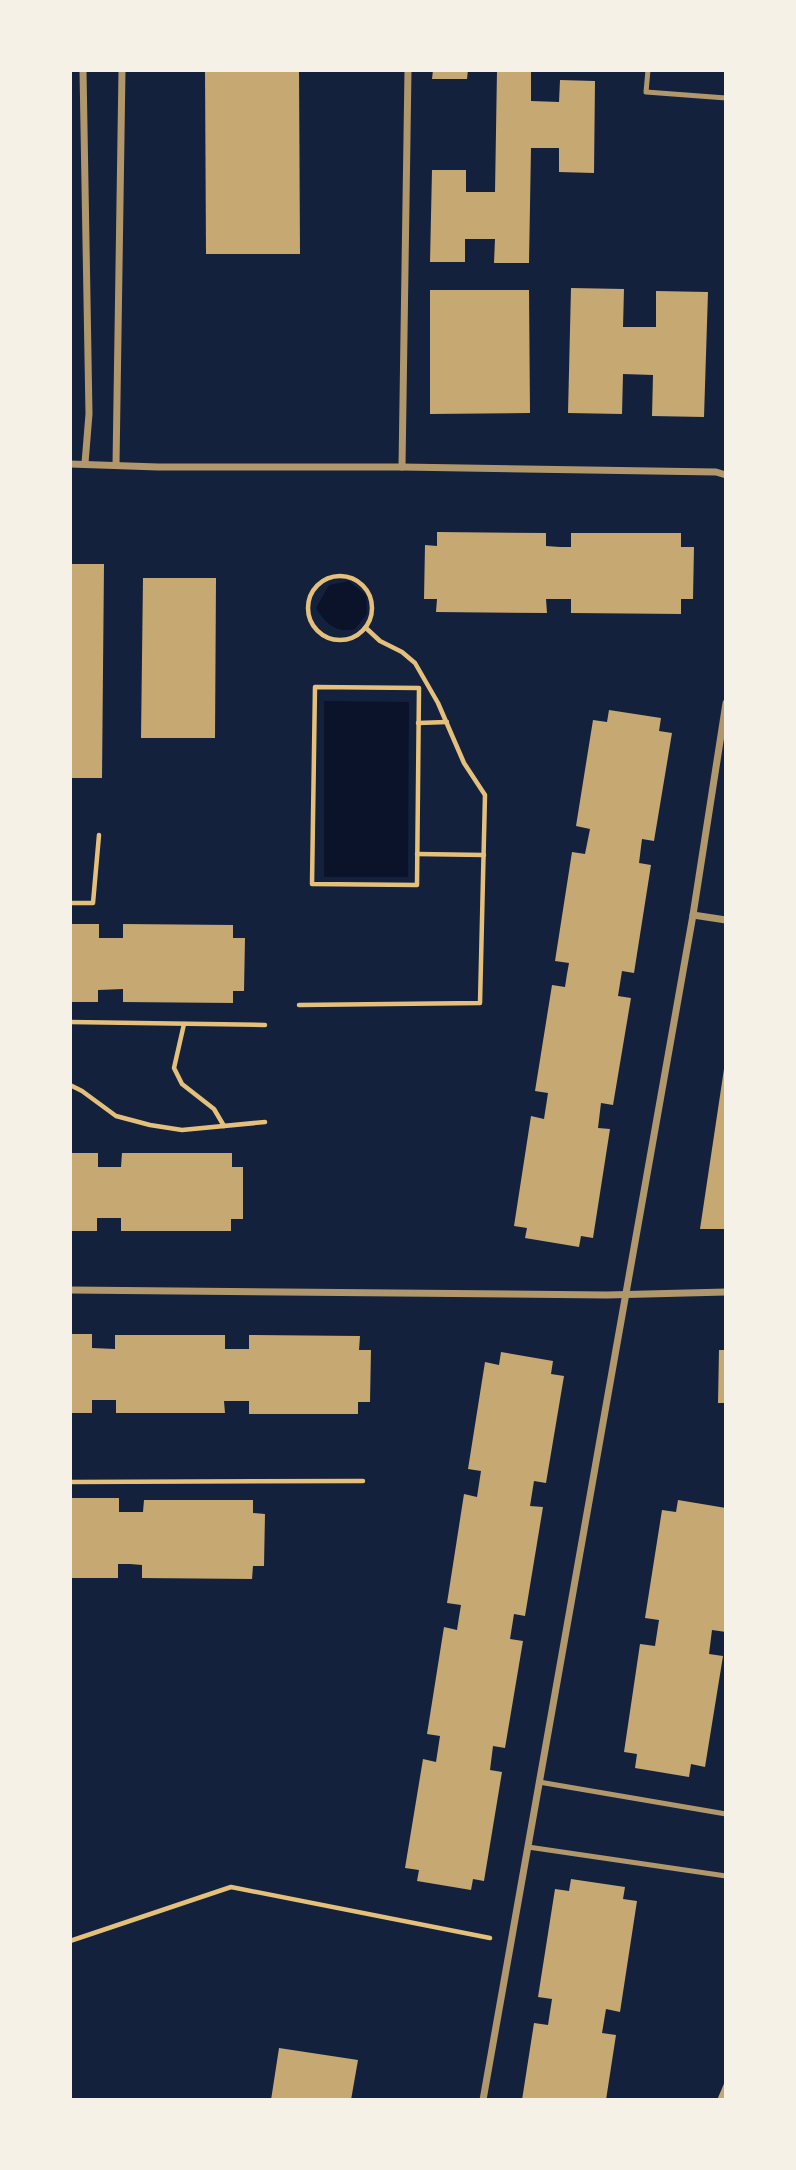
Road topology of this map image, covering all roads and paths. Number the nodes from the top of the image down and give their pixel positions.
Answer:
1 (83, 70) edge
2 (122, 70) edge
3 (408, 70) edge
4 (648, 70) edge
5 (726, 98) edge
6 (85, 463) junction
7 (70, 464) edge
8 (116, 465) junction
9 (402, 467) junction
10 (726, 475) edge
11 (366, 628) junction
12 (726, 703) edge
13 (447, 722) junction
14 (418, 723) junction
15 (99, 835) dead end
16 (417, 854) junction
17 (484, 855) junction
18 (70, 903) edge
19 (693, 915) junction
20 (726, 920) edge
21 (299, 1004) dead end
22 (70, 1022) edge
23 (184, 1024) junction
24 (265, 1025) dead end
25 (70, 1085) edge
26 (265, 1122) dead end
27 (224, 1126) junction
28 (70, 1290) edge
29 (726, 1292) edge
30 (625, 1295) junction
31 (363, 1481) dead end
32 (70, 1482) edge
33 (539, 1782) junction
34 (726, 1814) edge
35 (528, 1847) junction
36 (726, 1876) edge
37 (70, 1941) edge
38 (511, 1943) junction
39 (483, 2100) edge

1 - 6 street
2 - 8 street
3 - 9 street
4 - 5 lane
6 - 7 street
6 - 8 street
8 - 9 street
9 - 10 street
11 - 11 path
11 - 13 path
12 - 19 street
13 - 14 path
13 - 17 path
14 - 16 path
14 - 16 path
15 - 18 path
16 - 17 path
17 - 21 path
19 - 20 street
19 - 30 street
22 - 23 path
23 - 24 path
23 - 27 path
25 - 27 path
26 - 27 path
28 - 30 street
29 - 30 street
30 - 33 street
31 - 32 path
33 - 34 lane
33 - 35 street
35 - 36 lane
35 - 38 street
37 - 38 path
38 - 39 street

